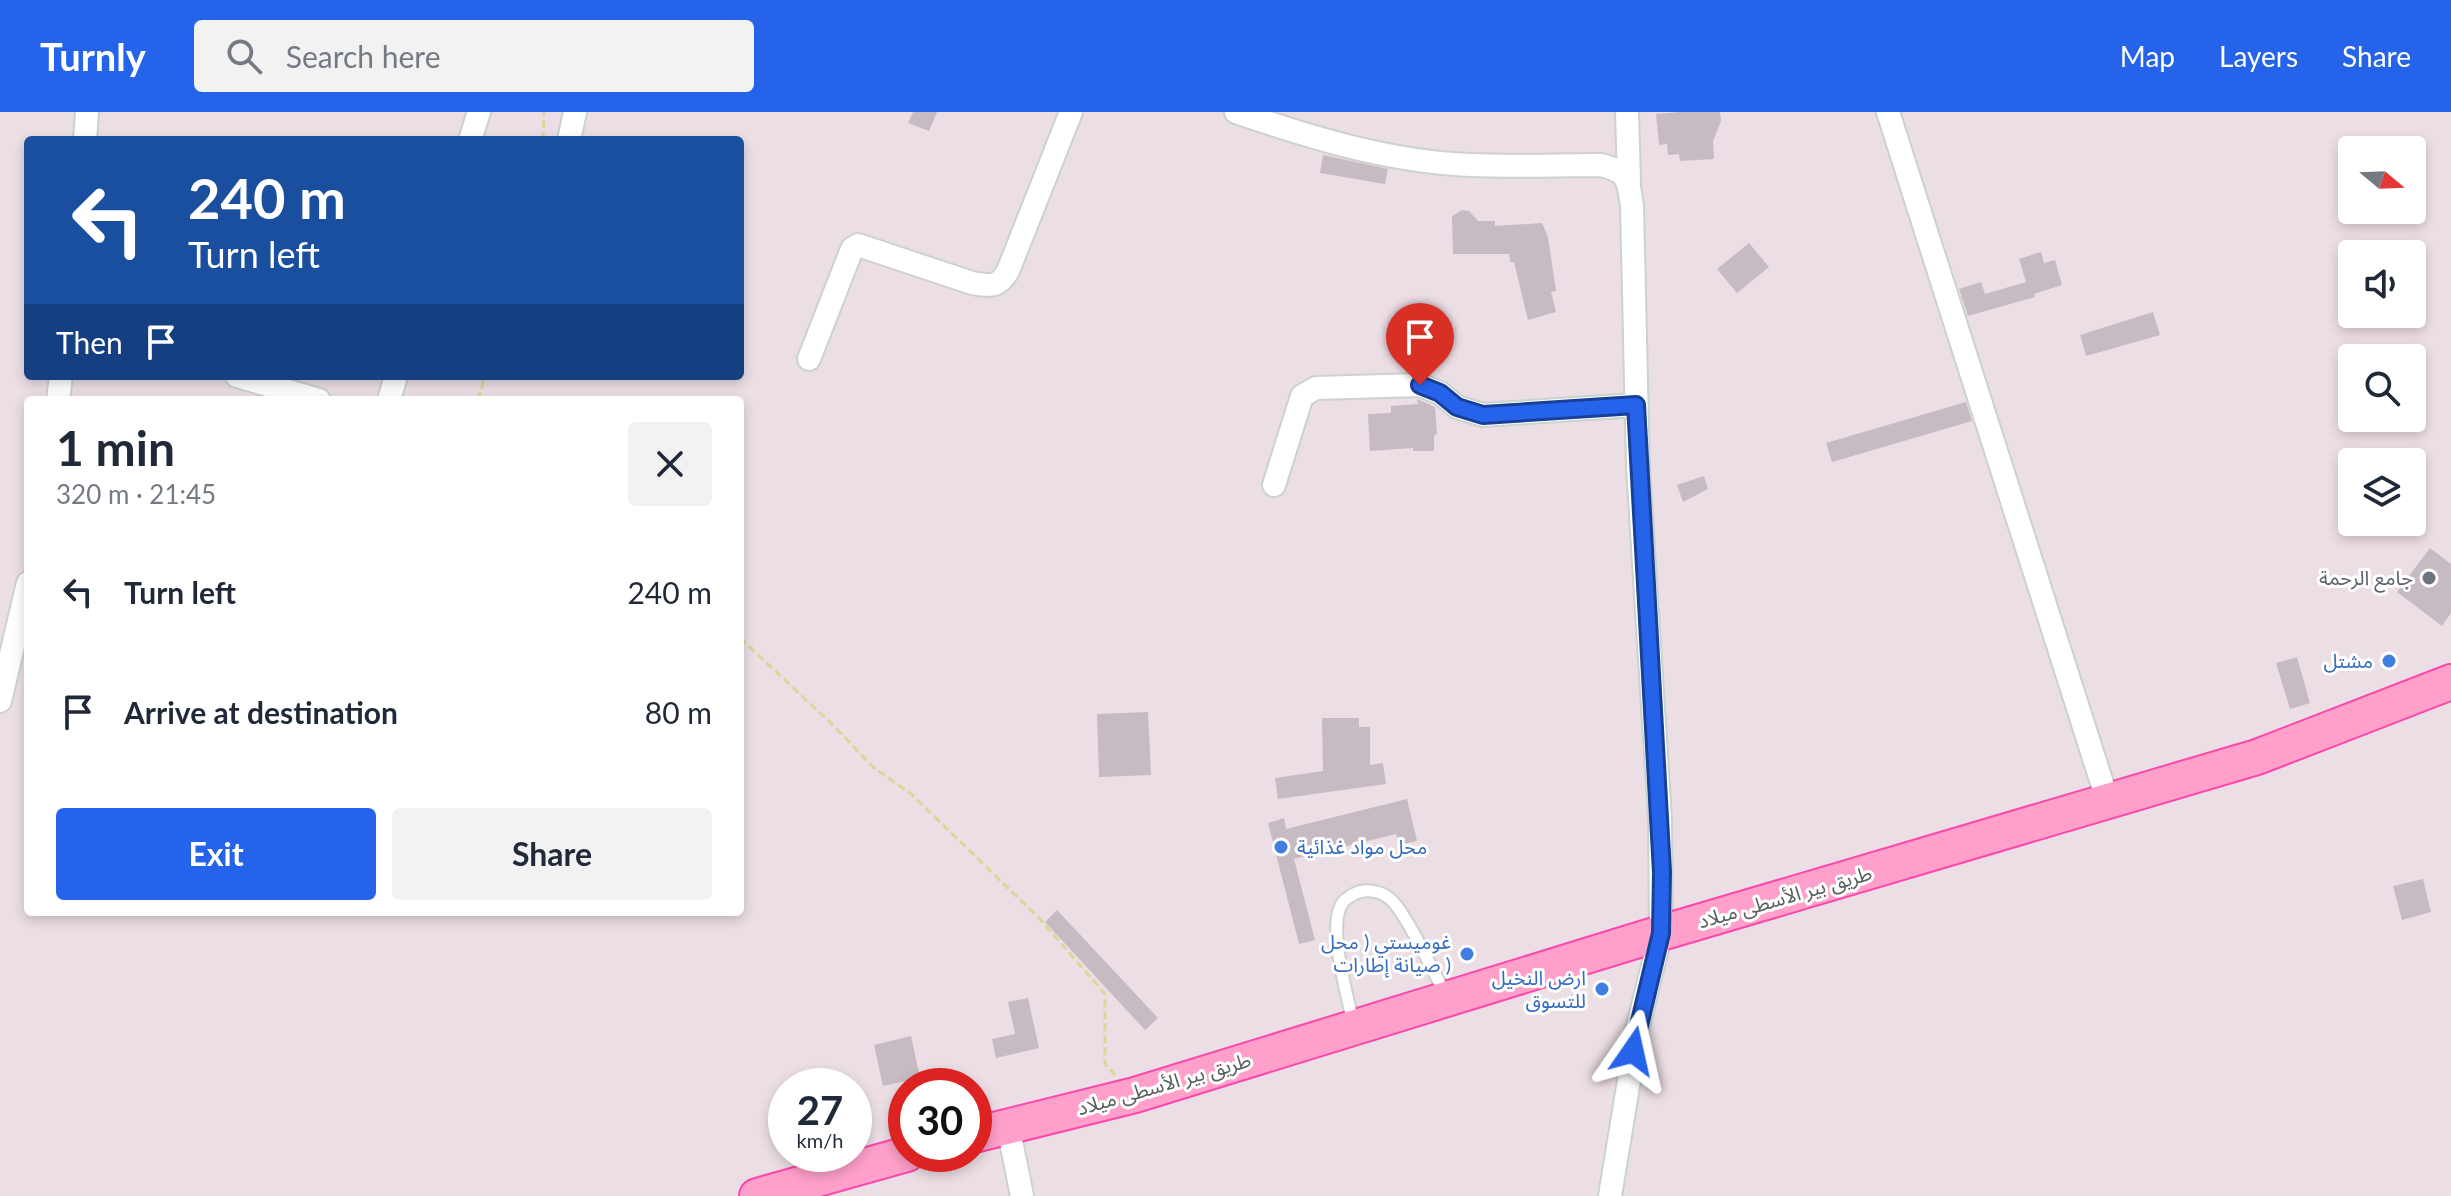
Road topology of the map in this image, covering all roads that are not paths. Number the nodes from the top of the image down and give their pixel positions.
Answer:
1 (87, 112) edge
2 (479, 112) edge
3 (575, 112) edge
4 (1071, 112) edge
5 (1236, 112) edge
6 (1627, 112) edge
7 (1888, 112) edge
8 (85, 136) edge
9 (471, 136) edge
10 (570, 136) edge
11 (1629, 181) junction
12 (809, 359) dead end
13 (251, 380) edge
14 (305, 396) edge
15 (1636, 405) junction
16 (1274, 485) dead end
17 (24, 600) edge
18 (2451, 682) edge
19 (0, 701) edge
20 (2108, 802) junction
21 (1661, 933) junction
22 (1448, 999) junction
23 (1354, 1027) junction
24 (1008, 1126) junction
25 (992, 1130) edge
26 (888, 1159) edge
27 (757, 1196) edge
28 (1022, 1196) edge
29 (1610, 1196) edge

1 - 8 street
2 - 9 street
3 - 10 street
4 - 12 street
5 - 11 street
6 - 11 street
7 - 20 street
11 - 15 street
13 - 14 street
15 - 16 street
15 - 21 street
17 - 19 street
18 - 20 main road, طريق بير الأسطى ميلاد
20 - 21 main road, طريق بير الأسطى ميلاد
21 - 22 main road, طريق بير الأسطى ميلاد
21 - 29 street
22 - 23 main road, طريق بير الأسطى ميلاد
22 - 23 lane
23 - 24 main road, طريق بير الأسطى ميلاد
24 - 25 main road, طريق بير الأسطى ميلاد
24 - 28 street
26 - 27 main road

